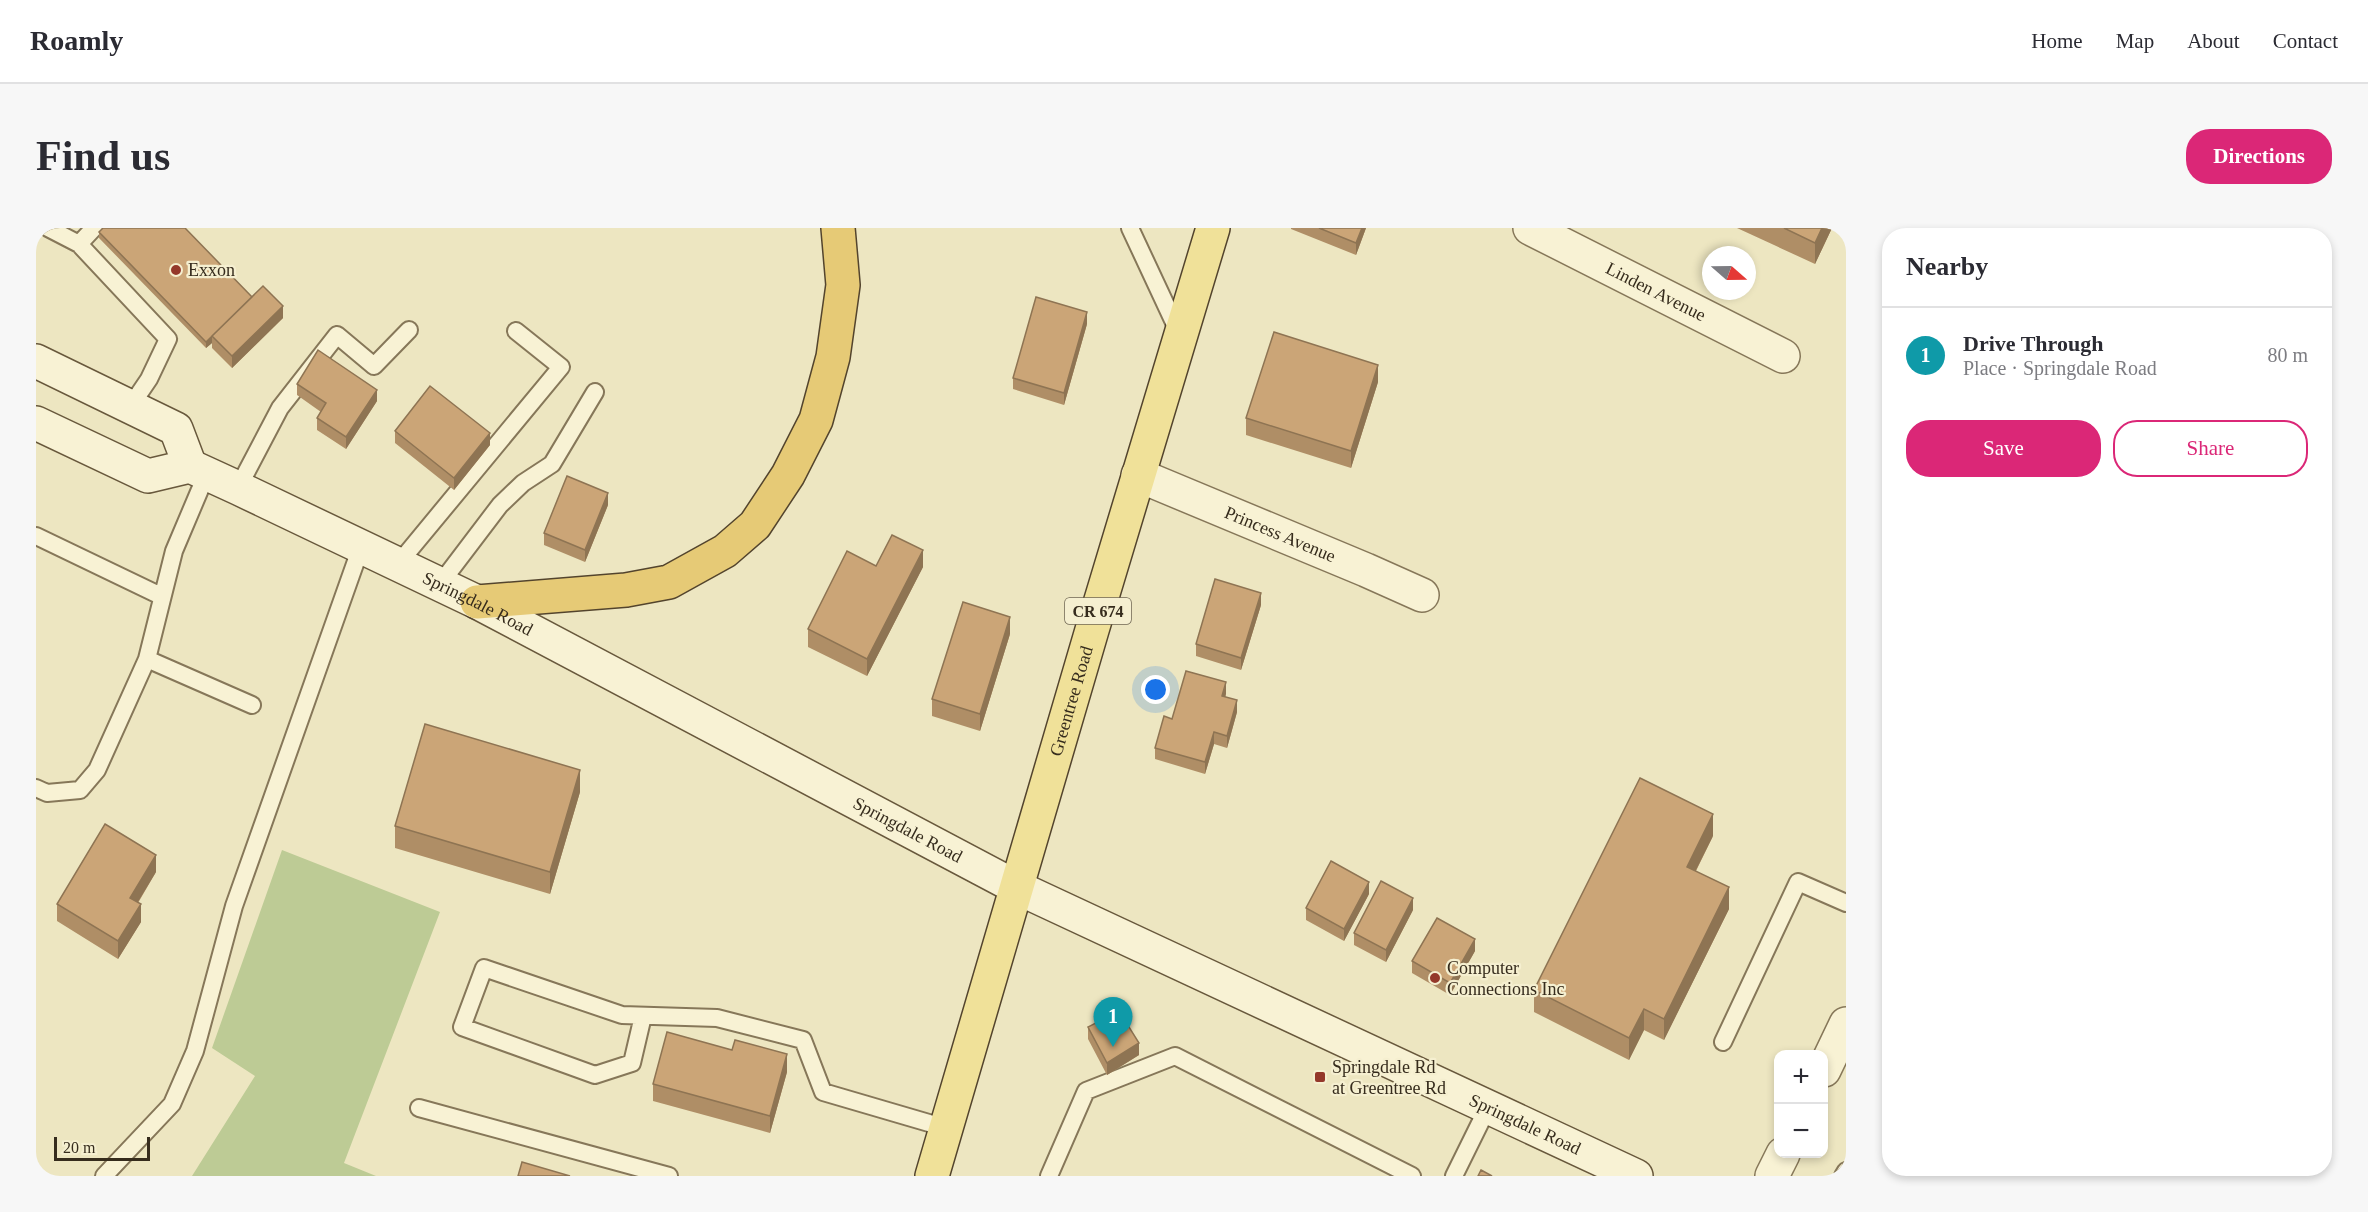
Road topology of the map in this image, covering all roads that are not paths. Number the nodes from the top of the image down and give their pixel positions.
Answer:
1 (48, 228) edge
2 (94, 228) edge
3 (838, 228) edge
4 (1130, 228) edge
5 (1213, 228) edge
6 (1530, 228) edge
7 (79, 244) junction
8 (409, 330) dead end
9 (516, 331) dead end
10 (1180, 336) junction
11 (1783, 356) dead end
12 (36, 361) edge
13 (595, 392) dead end
14 (130, 407) junction
15 (36, 423) edge
16 (198, 470) junction
17 (1138, 475) junction
18 (238, 488) junction
19 (36, 537) edge
20 (361, 547) junction
21 (398, 564) junction
22 (440, 584) junction
23 (161, 596) junction
24 (1422, 596) dead end
25 (477, 602) junction
26 (147, 659) junction
27 (252, 705) dead end
28 (36, 788) edge
29 (1016, 887) junction
30 (1846, 903) edge
31 (643, 1016) junction
32 (1846, 1023) edge
33 (1723, 1042) dead end
34 (1828, 1061) edge
35 (1488, 1107) junction
36 (419, 1108) dead end
37 (946, 1128) junction
38 (1780, 1158) edge
39 (1846, 1171) edge
40 (104, 1176) edge
41 (669, 1176) edge
42 (932, 1176) edge
43 (1049, 1176) edge
44 (1412, 1176) edge
45 (1454, 1176) edge
46 (1636, 1176) edge
47 (1772, 1176) edge
48 (1843, 1176) edge

1 - 7 lane
2 - 7 lane
3 - 25 highway
4 - 10 lane
5 - 10 main road, Greentree Road / CR 674
6 - 11 main road, Linden Avenue
7 - 14 lane
8 - 18 lane
9 - 21 lane
10 - 17 main road, Greentree Road / CR 674
12 - 14 main road
13 - 22 lane
14 - 16 main road
15 - 16 main road
16 - 18 main road, Springdale Road
16 - 23 lane
17 - 24 main road, Princess Avenue
17 - 29 main road, Greentree Road / CR 674
18 - 20 main road, Springdale Road
19 - 23 lane
20 - 21 main road, Springdale Road
20 - 40 lane
21 - 22 main road, Springdale Road
22 - 25 main road, Springdale Road
23 - 26 lane
25 - 29 main road, Springdale Road
26 - 27 lane
26 - 28 lane
29 - 35 main road, Springdale Road
29 - 37 main road, Greentree Road / CR 674
30 - 33 lane
31 - 31 lane
31 - 37 lane
32 - 34 main road
35 - 45 lane
35 - 46 main road, Springdale Road
36 - 41 lane
37 - 42 main road, Greentree Road / CR 674
38 - 47 main road
39 - 48 lane
43 - 44 lane

